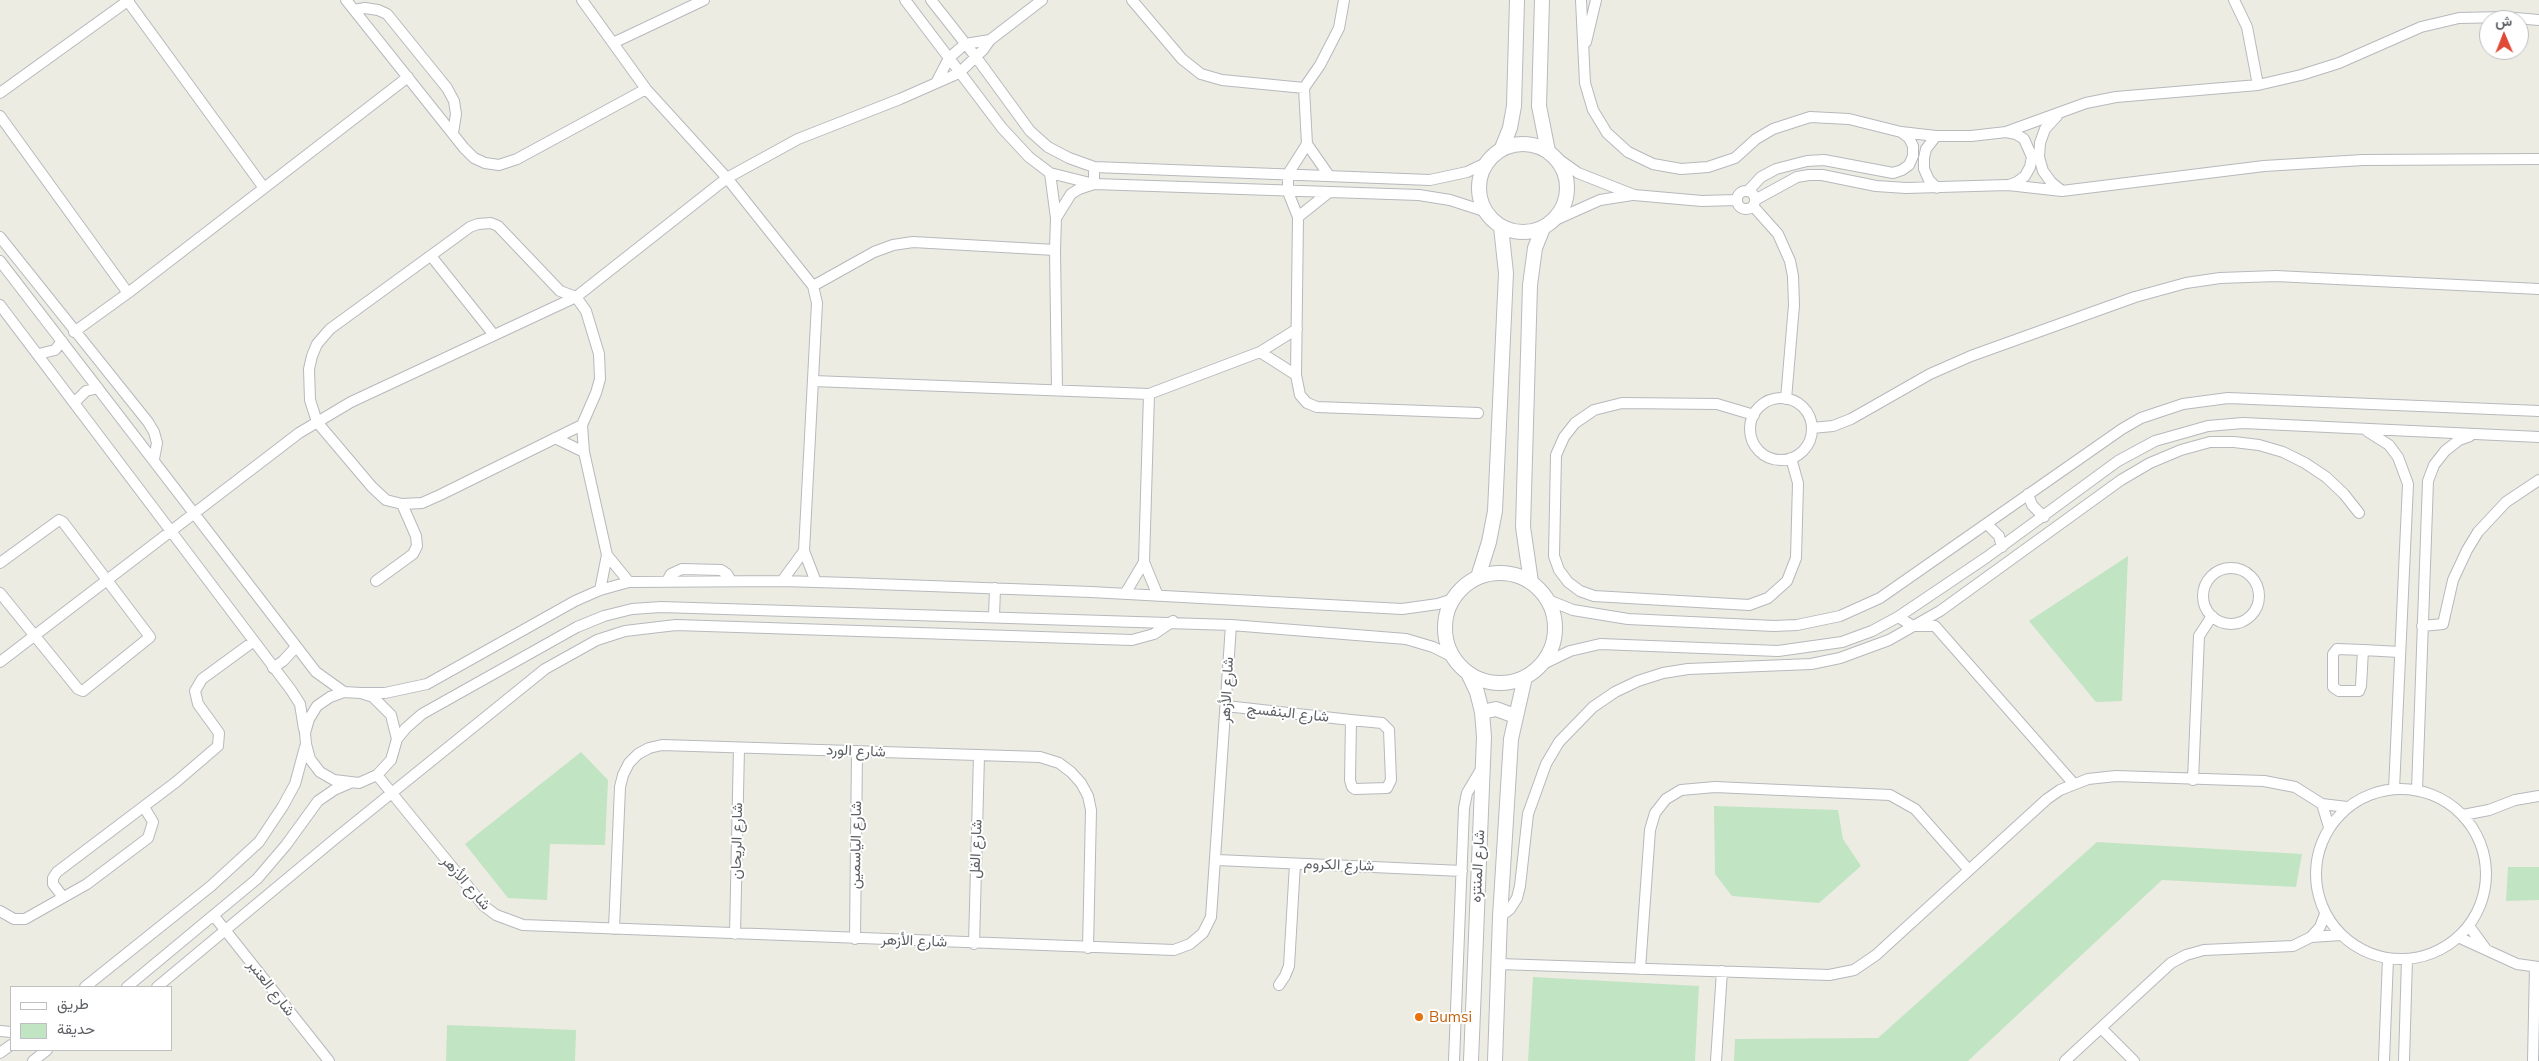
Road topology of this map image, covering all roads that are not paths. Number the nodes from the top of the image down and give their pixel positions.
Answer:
1 (128, 0) edge
2 (346, 0) edge
3 (582, 0) edge
4 (704, 0) edge
5 (904, 0) edge
6 (931, 0) edge
7 (1042, 0) edge
8 (1132, 0) edge
9 (1344, 0) edge
10 (1517, 0) edge
11 (1542, 0) edge
12 (1581, 0) edge
13 (1596, 0) edge
14 (2234, 0) edge
15 (354, 10) junction
16 (2539, 20) edge
17 (990, 40) junction
18 (613, 43) junction
19 (965, 44) junction
20 (1584, 55) junction
21 (976, 57) junction
22 (949, 58) junction
23 (959, 74) junction
24 (408, 77) junction
25 (936, 83) junction
26 (2258, 85) junction
27 (1304, 88) junction
28 (646, 89) junction
29 (0, 93) edge
30 (2064, 112) junction
31 (0, 116) edge
32 (1901, 132) junction
33 (2006, 132) junction
34 (453, 134) junction
35 (1936, 136) junction
36 (1307, 144) junction
37 (1502, 148) junction
38 (1551, 153) junction
39 (1918, 157) junction
40 (2036, 157) junction
41 (2539, 159) edge
42 (1486, 163) junction
43 (1094, 167) junction
44 (1050, 173) junction
45 (1288, 174) junction
46 (1328, 174) junction
47 (727, 178) junction
48 (1094, 184) junction
49 (2008, 185) junction
50 (264, 188) junction
51 (1937, 188) junction
52 (2062, 191) junction
53 (1288, 192) junction
54 (1748, 192) junction
55 (1328, 193) junction
56 (1634, 194) junction
57 (1736, 200) junction
58 (1754, 203) junction
59 (1484, 211) junction
60 (1056, 218) junction
61 (1298, 218) junction
62 (1548, 225) junction
63 (1501, 227) junction
64 (0, 237) edge
65 (1055, 250) junction
66 (430, 256) junction
67 (0, 261) edge
68 (813, 286) junction
69 (2539, 289) edge
70 (128, 293) junction
71 (576, 297) junction
72 (0, 305) edge
73 (1297, 329) junction
74 (74, 332) junction
75 (494, 335) junction
76 (62, 342) junction
77 (1260, 352) junction
78 (39, 354) junction
79 (1296, 375) junction
80 (813, 381) junction
81 (98, 388) junction
82 (1057, 390) junction
83 (1149, 394) junction
84 (1786, 399) junction
85 (75, 402) junction
86 (2539, 411) edge
87 (1478, 413) dead end
88 (1754, 415) junction
89 (316, 422) junction
90 (582, 425) junction
91 (1812, 428) junction
92 (2364, 430) junction
93 (2175, 434) junction
94 (2476, 434) junction
95 (2539, 437) edge
96 (555, 438) junction
97 (2181, 450) junction
98 (584, 452) junction
99 (1791, 458) junction
100 (154, 459) junction
101 (2539, 480) edge
102 (2028, 494) junction
103 (402, 504) junction
104 (195, 512) junction
105 (2359, 513) dead end
106 (2044, 517) junction
107 (1987, 524) junction
108 (172, 530) junction
109 (2002, 547) junction
110 (804, 552) junction
111 (607, 555) junction
112 (1144, 562) junction
113 (0, 563) edge
114 (1478, 577) junction
115 (108, 581) junction
116 (376, 581) dead end
117 (782, 581) junction
118 (629, 582) junction
119 (816, 582) junction
120 (1531, 582) junction
121 (995, 588) junction
122 (600, 590) junction
123 (1936, 591) junction
124 (0, 593) edge
125 (1125, 594) junction
126 (1158, 596) junction
127 (1453, 598) junction
128 (1548, 600) junction
129 (1940, 611) junction
130 (994, 616) junction
131 (2212, 616) junction
132 (1898, 617) junction
133 (1173, 621) junction
134 (1231, 625) junction
135 (1913, 626) junction
136 (1935, 626) junction
137 (2422, 626) junction
138 (34, 636) junction
139 (254, 641) junction
140 (296, 647) junction
141 (2363, 650) junction
142 (1746, 651) junction
143 (2400, 652) junction
144 (1453, 657) junction
145 (0, 662) edge
146 (1541, 665) junction
147 (1746, 666) junction
148 (273, 668) junction
149 (1468, 673) junction
150 (1525, 677) junction
151 (344, 692) junction
152 (361, 693) junction
153 (1226, 706) junction
154 (1482, 712) junction
155 (1515, 716) junction
156 (1351, 720) junction
157 (305, 739) junction
158 (397, 740) junction
159 (740, 748) junction
160 (857, 751) junction
161 (979, 755) junction
162 (1483, 766) junction
163 (377, 775) junction
164 (2193, 780) junction
165 (350, 783) junction
166 (2074, 784) junction
167 (2394, 789) junction
168 (2416, 790) junction
169 (392, 792) junction
170 (2539, 796) edge
171 (2322, 804) junction
172 (144, 806) junction
173 (2347, 807) junction
174 (2489, 810) junction
175 (2463, 815) junction
176 (2329, 827) junction
177 (2474, 830) junction
178 (1217, 860) junction
179 (1295, 864) junction
180 (1968, 869) junction
181 (1462, 871) junction
182 (63, 897) junction
183 (0, 911) edge
184 (2325, 914) junction
185 (214, 916) junction
186 (1476, 916) junction
187 (1500, 917) junction
188 (2468, 926) junction
189 (614, 929) junction
190 (225, 930) junction
191 (735, 934) junction
192 (2341, 935) junction
193 (2311, 937) junction
194 (2458, 937) junction
195 (856, 939) junction
196 (974, 944) junction
197 (1088, 948) junction
198 (2486, 949) junction
199 (2388, 958) junction
200 (2407, 959) junction
201 (1499, 964) junction
202 (2537, 967) edge
203 (1640, 968) junction
204 (1722, 971) junction
205 (1279, 985) dead end
206 (86, 986) edge
207 (128, 986) edge
208 (158, 986) edge
209 (2101, 1028) junction
210 (46, 1051) edge
211 (0, 1053) edge
212 (6, 1061) edge
213 (33, 1061) edge
214 (329, 1061) edge
215 (1454, 1061) edge
216 (1471, 1061) edge
217 (1495, 1061) edge
218 (1716, 1061) edge
219 (2065, 1061) edge
220 (2134, 1061) edge
221 (2384, 1061) edge
222 (2404, 1061) edge
223 (2533, 1061) edge

1 - 29 street
1 - 50 street
2 - 15 street
3 - 18 street
4 - 18 street
5 - 22 street
6 - 19 street
7 - 17 street
8 - 27 street
9 - 27 street
10 - 37 street
11 - 38 street
12 - 20 street
13 - 20 street
14 - 26 street
15 - 24 street
15 - 34 street
16 - 26 street
17 - 19 street
17 - 21 street
18 - 28 street
19 - 21 street
19 - 22 street
20 - 32 street
21 - 23 street
21 - 43 street
22 - 23 street
22 - 25 street
23 - 25 street
23 - 44 street
24 - 34 street
24 - 50 street
25 - 47 street
26 - 30 street
27 - 36 street
28 - 34 street
28 - 47 street
30 - 33 street
30 - 40 street
31 - 70 street
32 - 35 street
32 - 39 street
33 - 35 street
33 - 40 street
35 - 39 street
36 - 45 street
36 - 46 street
37 - 38 street
37 - 42 street
38 - 56 street
38 - 62 street
39 - 51 street
39 - 54 street
40 - 49 street
40 - 52 street
41 - 52 street
42 - 46 street
42 - 59 street
43 - 45 street
43 - 48 street
44 - 48 street
44 - 60 street
45 - 46 street
45 - 53 street
47 - 68 street
47 - 71 street
48 - 53 street
48 - 60 street
49 - 51 street
49 - 52 street
50 - 70 street
51 - 58 street
53 - 55 street
53 - 61 street
54 - 57 street
54 - 58 street
55 - 59 street
55 - 61 street
56 - 57 street
56 - 62 street
57 - 58 street
58 - 84 street
59 - 63 street
60 - 65 street
61 - 73 street
62 - 63 street
62 - 120 street
63 - 114 street
64 - 74 street
65 - 68 street
65 - 82 street
66 - 71 street
66 - 75 street
66 - 89 street
67 - 76 street
68 - 80 street
69 - 91 street
70 - 74 street
71 - 75 street
71 - 90 street
72 - 78 street
73 - 77 street
73 - 79 street
74 - 100 street
75 - 89 street
76 - 78 street
76 - 81 street
77 - 79 street
77 - 83 street
78 - 85 street
79 - 87 street
80 - 82 street
80 - 110 street
81 - 85 street
81 - 100 street
82 - 83 street
83 - 112 street
84 - 88 street
84 - 91 street
85 - 108 street
86 - 102 street
88 - 99 street
88 - 99 street
89 - 103 street
89 - 104 street
90 - 96 street
90 - 98 street
91 - 99 street
92 - 93 street
92 - 94 street
92 - 143 street
93 - 97 street
93 - 106 street
94 - 95 street
94 - 137 street
96 - 98 street
96 - 103 street
97 - 105 street
97 - 129 street
98 - 111 street
100 - 104 street
101 - 137 street
102 - 106 street
102 - 107 street
103 - 116 street
104 - 108 street
104 - 140 street
106 - 109 street
107 - 109 street
107 - 128 street
108 - 115 street
108 - 139 street
109 - 123 street
110 - 117 street
110 - 119 street
111 - 118 street
111 - 122 street
112 - 125 street
112 - 126 street
113 - 115 street
114 - 120 street
114 - 127 street
115 - 138 street
115 - 138 street
117 - 118 street
117 - 119 street
118 - 122 street
119 - 121 street
120 - 128 street
121 - 125 street
121 - 130 street
122 - 152 street
123 - 129 street
123 - 132 street
124 - 138 street
125 - 126 street
126 - 127 street
127 - 144 street
128 - 146 street
129 - 135 street
129 - 136 street
130 - 133 street
130 - 158 street
131 - 131 street
131 - 164 street
132 - 135 street
132 - 142 street
133 - 134 street
133 - 169 street
134 - 144 street
134 - 153 street, شارع الأزهر
135 - 136 street
135 - 147 street
136 - 166 street
137 - 168 street
138 - 145 street
139 - 148 street
139 - 172 street
140 - 148 street
140 - 151 street
141 - 141 street
141 - 143 street
142 - 146 street
142 - 147 street
143 - 167 street
144 - 149 street
146 - 150 street
147 - 187 street
148 - 157 street
149 - 150 street
149 - 154 street, شارع المنتزه
150 - 155 street, شارع المنتزه
151 - 152 street
151 - 157 street
152 - 158 street
153 - 156 street, شارع البنفسج
153 - 178 street, شارع الأزهر
154 - 155 street
154 - 162 street, شارع المنتزه
155 - 187 street, شارع المنتزه
156 - 156 street, شارع البنفسج
157 - 165 street
157 - 206 street
158 - 163 street
159 - 160 street, شارع الورد
159 - 189 street, شارع الورد
159 - 191 street, شارع الريحان
160 - 161 street, شارع الورد
160 - 195 street, شارع الياسمين
161 - 196 street, شارع الفل
161 - 197 street, شارع الورد
162 - 181 street
162 - 186 street, شارع المنتزه
163 - 165 street
163 - 169 street, شارع الأزهر
164 - 166 street
164 - 171 street
165 - 185 street
166 - 180 street
167 - 168 street
167 - 173 street
168 - 175 street
169 - 189 street, شارع الأزهر
169 - 190 street
170 - 174 street
171 - 173 street
171 - 176 street
172 - 182 street
172 - 182 street
173 - 176 street
174 - 175 street
174 - 177 street
175 - 177 street
176 - 184 street
177 - 188 street
178 - 179 street, شارع الكروم
178 - 197 street, شارع الأزهر
179 - 181 street, شارع الكروم
179 - 205 street
180 - 203 street
180 - 204 street
181 - 215 street
182 - 183 street
184 - 192 street
184 - 193 street
185 - 190 street, شارع العنبر
185 - 207 street
186 - 187 street
186 - 216 street, شارع المنتزه
187 - 201 street, شارع المنتزه
188 - 194 street
188 - 198 street
189 - 191 street, شارع الأزهر
190 - 208 street
190 - 214 street, شارع العنبر
191 - 195 street, شارع الأزهر
192 - 193 street
192 - 199 street
193 - 209 street
194 - 198 street
194 - 200 street
195 - 196 street, شارع الأزهر
196 - 197 street, شارع الأزهر
198 - 202 street
199 - 200 street
199 - 221 street
200 - 222 street
201 - 203 street
201 - 217 street, شارع المنتزه
202 - 223 street
203 - 204 street
204 - 218 street
209 - 219 street
209 - 220 street
210 - 213 street
211 - 212 street

